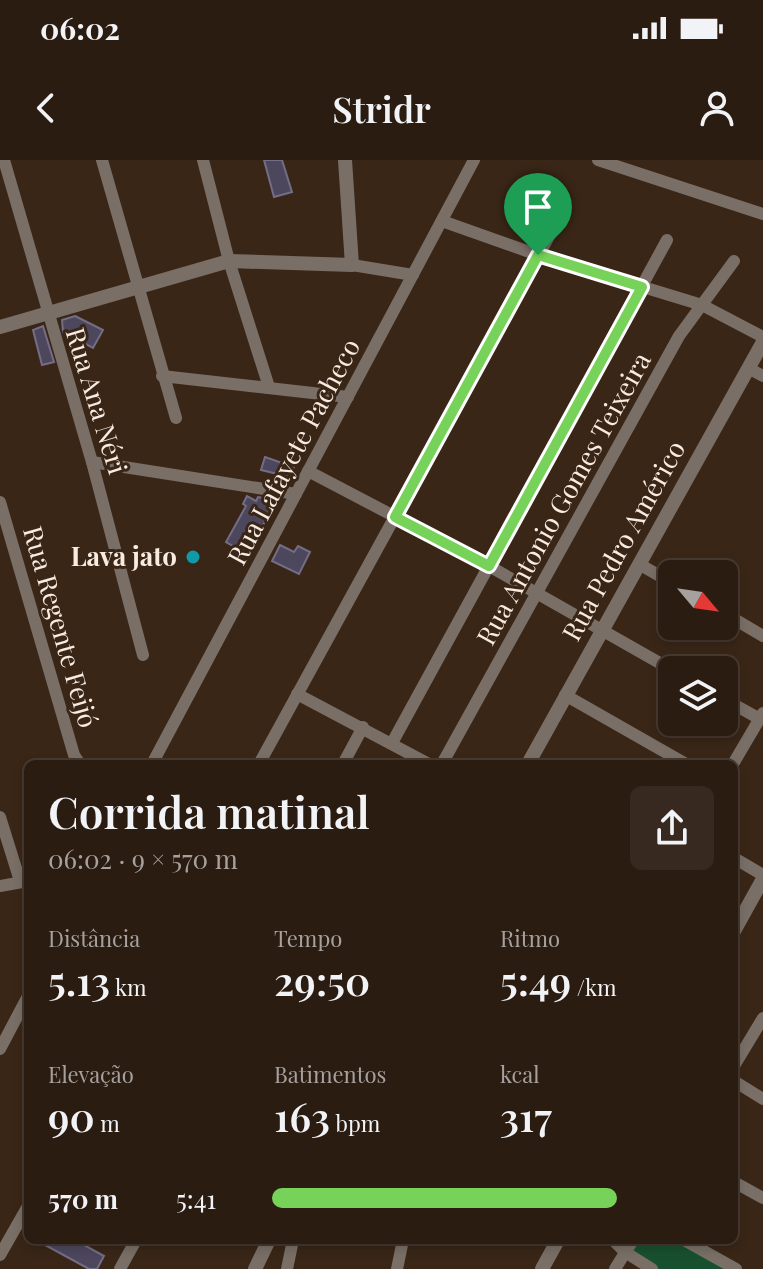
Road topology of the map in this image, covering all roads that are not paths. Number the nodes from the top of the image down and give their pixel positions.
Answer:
1 (4, 160) edge
2 (102, 160) edge
3 (203, 160) edge
4 (345, 160) edge
5 (474, 160) edge
6 (598, 160) edge
7 (564, 209) dead end
8 (763, 214) edge
9 (442, 221) junction
10 (667, 240) dead end
11 (538, 255) junction
12 (229, 261) junction
13 (734, 261) dead end
14 (352, 265) junction
15 (413, 275) junction
16 (642, 287) junction
17 (137, 288) junction
18 (702, 305) junction
19 (47, 314) junction
20 (0, 327) edge
21 (763, 340) edge
22 (748, 368) junction
23 (162, 376) junction
24 (763, 376) edge
25 (269, 387) junction
26 (348, 397) junction
27 (176, 418) dead end
28 (92, 462) junction
29 (308, 471) junction
30 (296, 494) junction
31 (0, 502) edge
32 (395, 517) junction
33 (245, 557) dead end
34 (259, 564) junction
35 (639, 564) junction
36 (489, 566) junction
37 (658, 575) edge
38 (537, 593) junction
39 (738, 621) edge
40 (601, 631) junction
41 (763, 636) edge
42 (143, 655) dead end
43 (658, 662) edge
44 (297, 694) junction
45 (565, 695) junction
46 (738, 705) edge
47 (761, 716) edge
48 (363, 727) junction
49 (392, 743) junction
50 (77, 760) edge
51 (154, 760) edge
52 (261, 760) edge
53 (345, 760) edge
54 (422, 760) edge
55 (444, 760) edge
56 (532, 760) edge
57 (679, 760) edge
58 (735, 760) edge
59 (0, 817) edge
60 (738, 861) edge
61 (763, 877) edge
62 (24, 881) edge
63 (0, 886) edge
64 (738, 924) edge
65 (24, 1004) edge
66 (763, 1018) edge
67 (0, 1049) edge
68 (738, 1059) edge
69 (738, 1083) edge
70 (763, 1099) edge
71 (738, 1184) edge
72 (763, 1198) edge
73 (24, 1213) edge
74 (134, 1244) edge
75 (267, 1244) edge
76 (292, 1244) edge
77 (402, 1244) edge
78 (556, 1244) edge
79 (617, 1244) edge
80 (630, 1244) edge
81 (691, 1244) edge
82 (625, 1252) junction
83 (0, 1255) edge
84 (120, 1269) edge
85 (255, 1269) edge
86 (287, 1269) edge
87 (397, 1269) edge
88 (542, 1269) edge
89 (615, 1269) edge
90 (652, 1269) edge
91 (736, 1269) edge

1 - 19 street, Rua Ana Néri
2 - 17 street
3 - 12 street
4 - 14 street
5 - 9 street, Rua Lafayete Pacheco
6 - 8 street
7 - 11 street
9 - 11 street
9 - 15 street, Rua Lafayete Pacheco
10 - 16 street
11 - 16 street
11 - 32 street
12 - 14 street
12 - 17 street
12 - 25 street
13 - 18 street, Rua Antonio Gomes Teixeira
14 - 15 street
15 - 26 street, Rua Lafayete Pacheco
16 - 18 street
16 - 36 street
17 - 19 street
17 - 23 street
18 - 21 street
18 - 38 street, Rua Antonio Gomes Teixeira
19 - 20 street
19 - 28 street, Rua Ana Néri
21 - 22 street, Rua Pedro Américo
22 - 24 street
22 - 35 street, Rua Pedro Américo
23 - 25 street
23 - 27 street
25 - 26 street
26 - 29 street, Rua Lafayete Pacheco
28 - 30 street
28 - 42 street, Rua Ana Néri
29 - 30 street, Rua Lafayete Pacheco
29 - 32 street
30 - 34 street, Rua Lafayete Pacheco
31 - 50 street, Rua Regente Feijó
32 - 36 street
32 - 44 street
33 - 34 street
34 - 51 street, Rua Lafayete Pacheco
35 - 37 street
35 - 40 street, Rua Pedro Américo
36 - 38 street
36 - 49 street
38 - 40 street
38 - 55 street, Rua Antonio Gomes Teixeira
39 - 41 street
40 - 43 street
40 - 45 street, Rua Pedro Américo
44 - 48 street
44 - 52 street
45 - 56 street, Rua Pedro Américo
45 - 57 street
46 - 47 street
47 - 58 street
48 - 49 street
48 - 53 street
49 - 54 street
59 - 62 street
60 - 61 street
61 - 64 street
62 - 63 street
65 - 67 street
66 - 68 street
69 - 70 street
71 - 72 street
73 - 83 street
74 - 84 street
75 - 85 street
76 - 86 street
77 - 87 street
78 - 88 street
79 - 82 street
80 - 82 street
81 - 91 street
82 - 89 street
82 - 90 street

